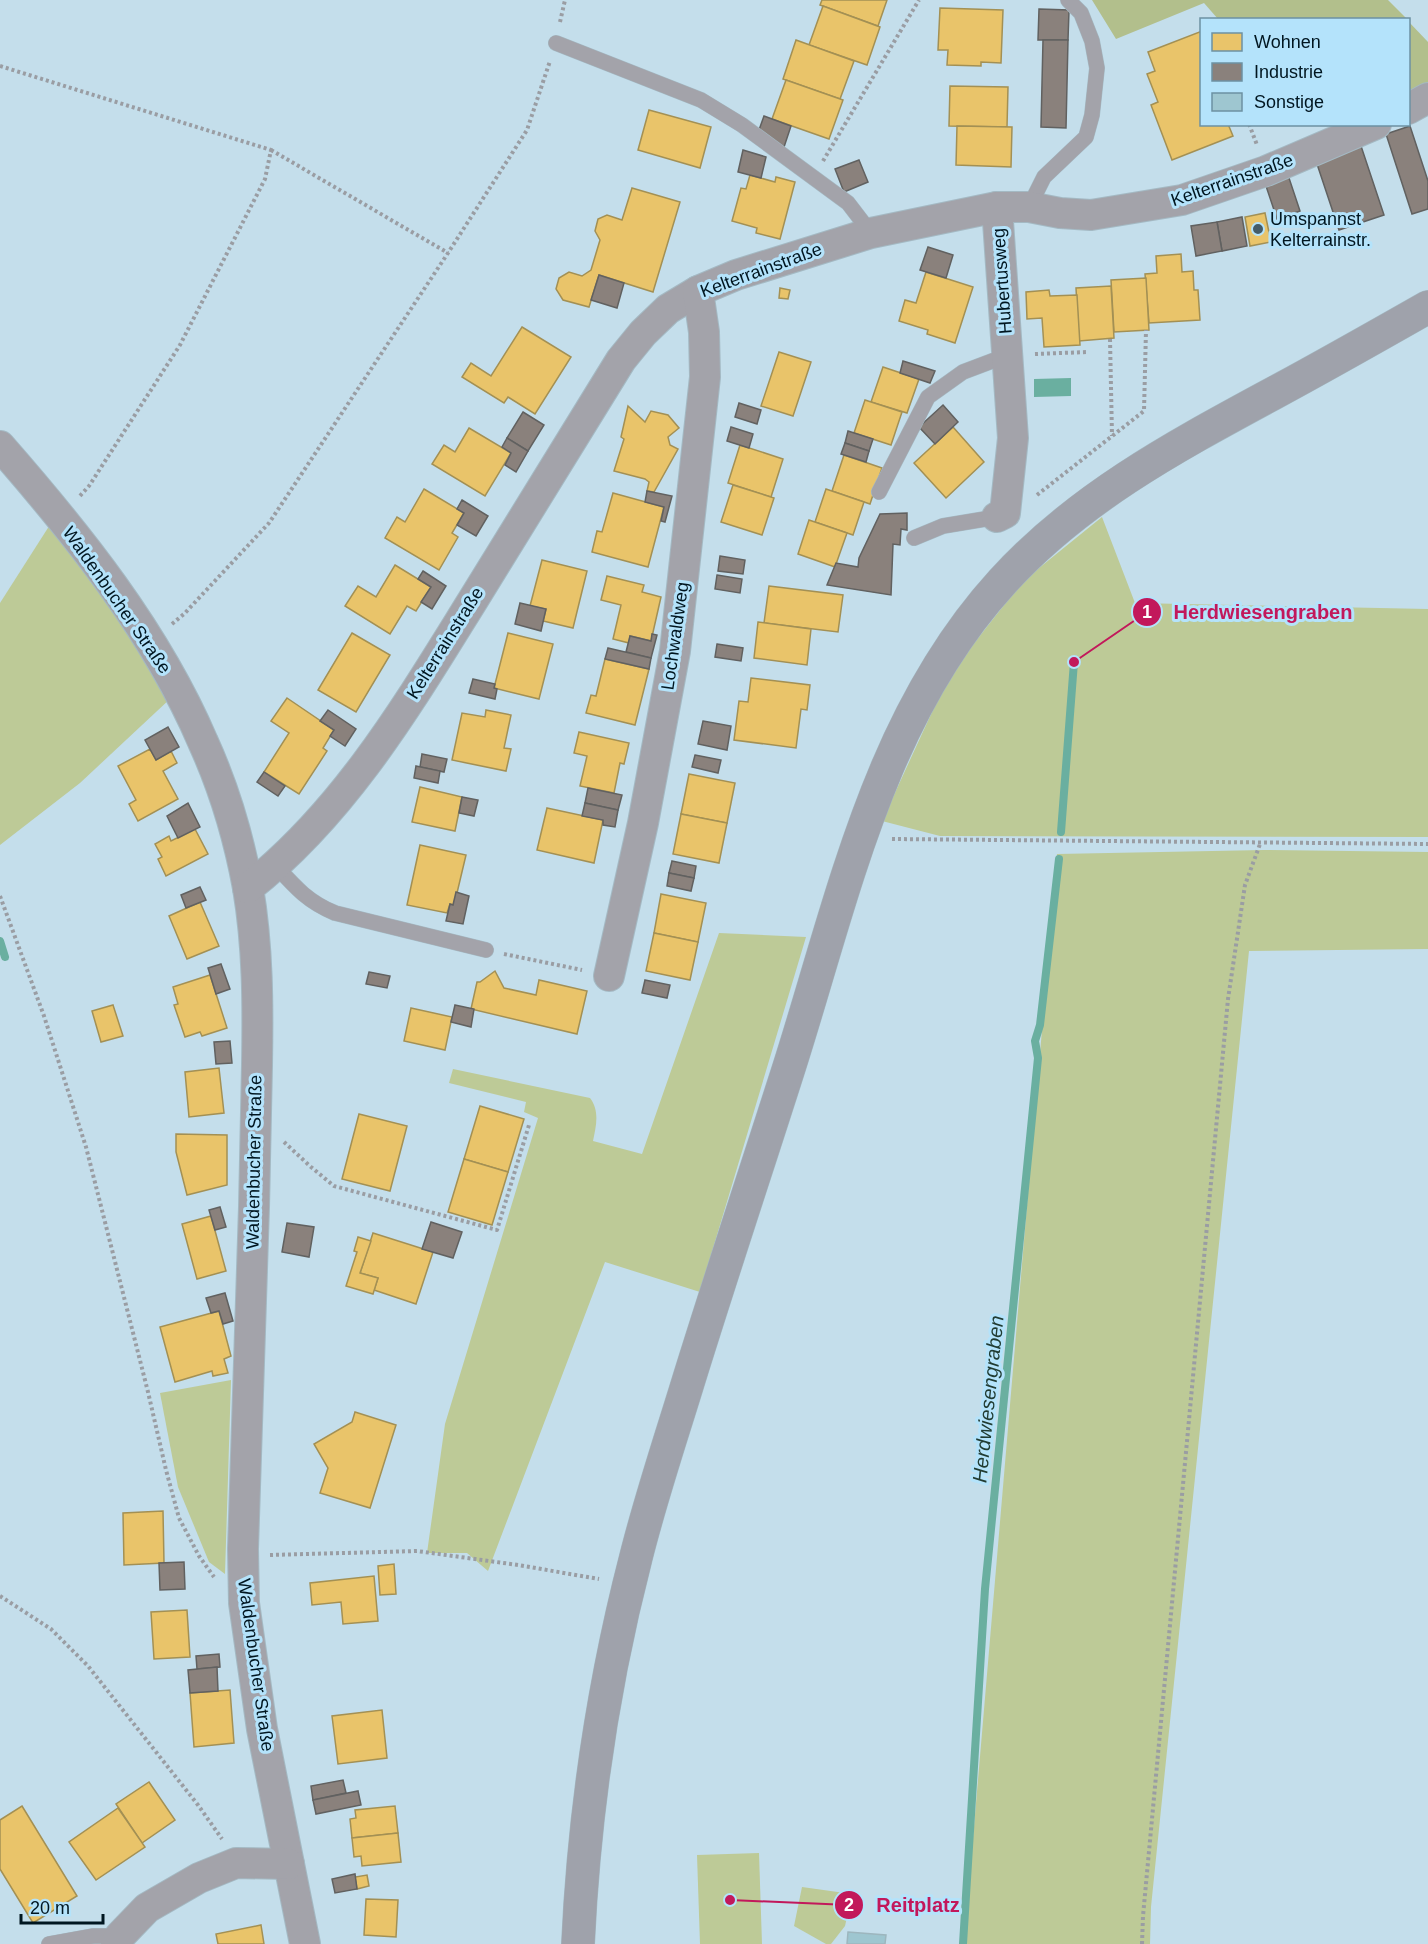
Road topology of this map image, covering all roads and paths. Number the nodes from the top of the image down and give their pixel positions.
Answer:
1 (919, 0) edge
2 (1068, 0) edge
3 (556, 43) joint
4 (0, 66) edge
5 (1428, 98) edge
6 (1410, 108) edge
7 (1250, 126) edge
8 (1371, 126) edge
9 (1253, 136) dead end
10 (271, 150) junction
11 (813, 177) junction
12 (997, 207) junction
13 (1029, 207) junction
14 (871, 233) junction
15 (448, 253) junction
16 (698, 291) junction
17 (1428, 307) edge
18 (1146, 330) dead end
19 (1110, 339) dead end
20 (1088, 352) dead end
21 (1008, 355) junction
22 (1112, 436) junction
23 (0, 446) edge
24 (879, 492) dead end
25 (1001, 515) junction
26 (60, 517) junction
27 (914, 538) dead end
28 (150, 641) junction
29 (860, 836) junction
30 (1260, 844) junction
31 (1428, 844) edge
32 (276, 866) junction
33 (248, 888) junction
34 (0, 896) edge
35 (486, 950) joint
36 (577, 969) dead end
37 (609, 976) dead end
38 (256, 1121) junction
39 (529, 1125) dead end
40 (243, 1557) junction
41 (629, 1586) junction
42 (0, 1596) edge
43 (7, 1601) junction
44 (0, 1602) edge
45 (244, 1603) junction
46 (236, 1863) junction
47 (289, 1864) junction
48 (118, 1940) edge
49 (49, 1944) edge
50 (305, 1944) edge
51 (578, 1944) edge
52 (1142, 1944) edge

1 - 11 path
2 - 13 lane
3 - 11 lane
3 - 15 path
4 - 10 path
5 - 6 street
7 - 9 path
8 - 13 street, Kelterrainstraße
10 - 15 path
10 - 26 path
11 - 14 lane
12 - 13 street, Kelterrainstraße
12 - 14 street, Kelterrainstraße
12 - 21 street, Hubertusweg
14 - 16 street, Kelterrainstraße
15 - 28 path
16 - 32 street, Kelterrainstraße
16 - 37 street, Lochwaldweg
17 - 29 main road
18 - 22 path
19 - 22 path
20 - 21 path
21 - 24 lane, Hubertusweg
21 - 25 street, Hubertusweg
22 - 25 path
23 - 26 street, Waldenbucher Straße
25 - 27 lane
26 - 28 street, Waldenbucher Straße
28 - 33 street, Waldenbucher Straße
29 - 30 path
29 - 41 main road
30 - 31 path
30 - 52 path
32 - 33 street, Kelterrainstraße
32 - 35 lane
33 - 38 street, Waldenbucher Straße
34 - 45 path
35 - 36 path
38 - 39 path
38 - 40 street, Waldenbucher Straße
40 - 41 path
40 - 45 street, Waldenbucher Straße
41 - 51 main road
42 - 43 path
43 - 44 path
43 - 46 path
45 - 47 street, Waldenbucher Straße
46 - 47 street
46 - 48 street
47 - 50 street, Waldenbucher Straße
48 - 49 lane

